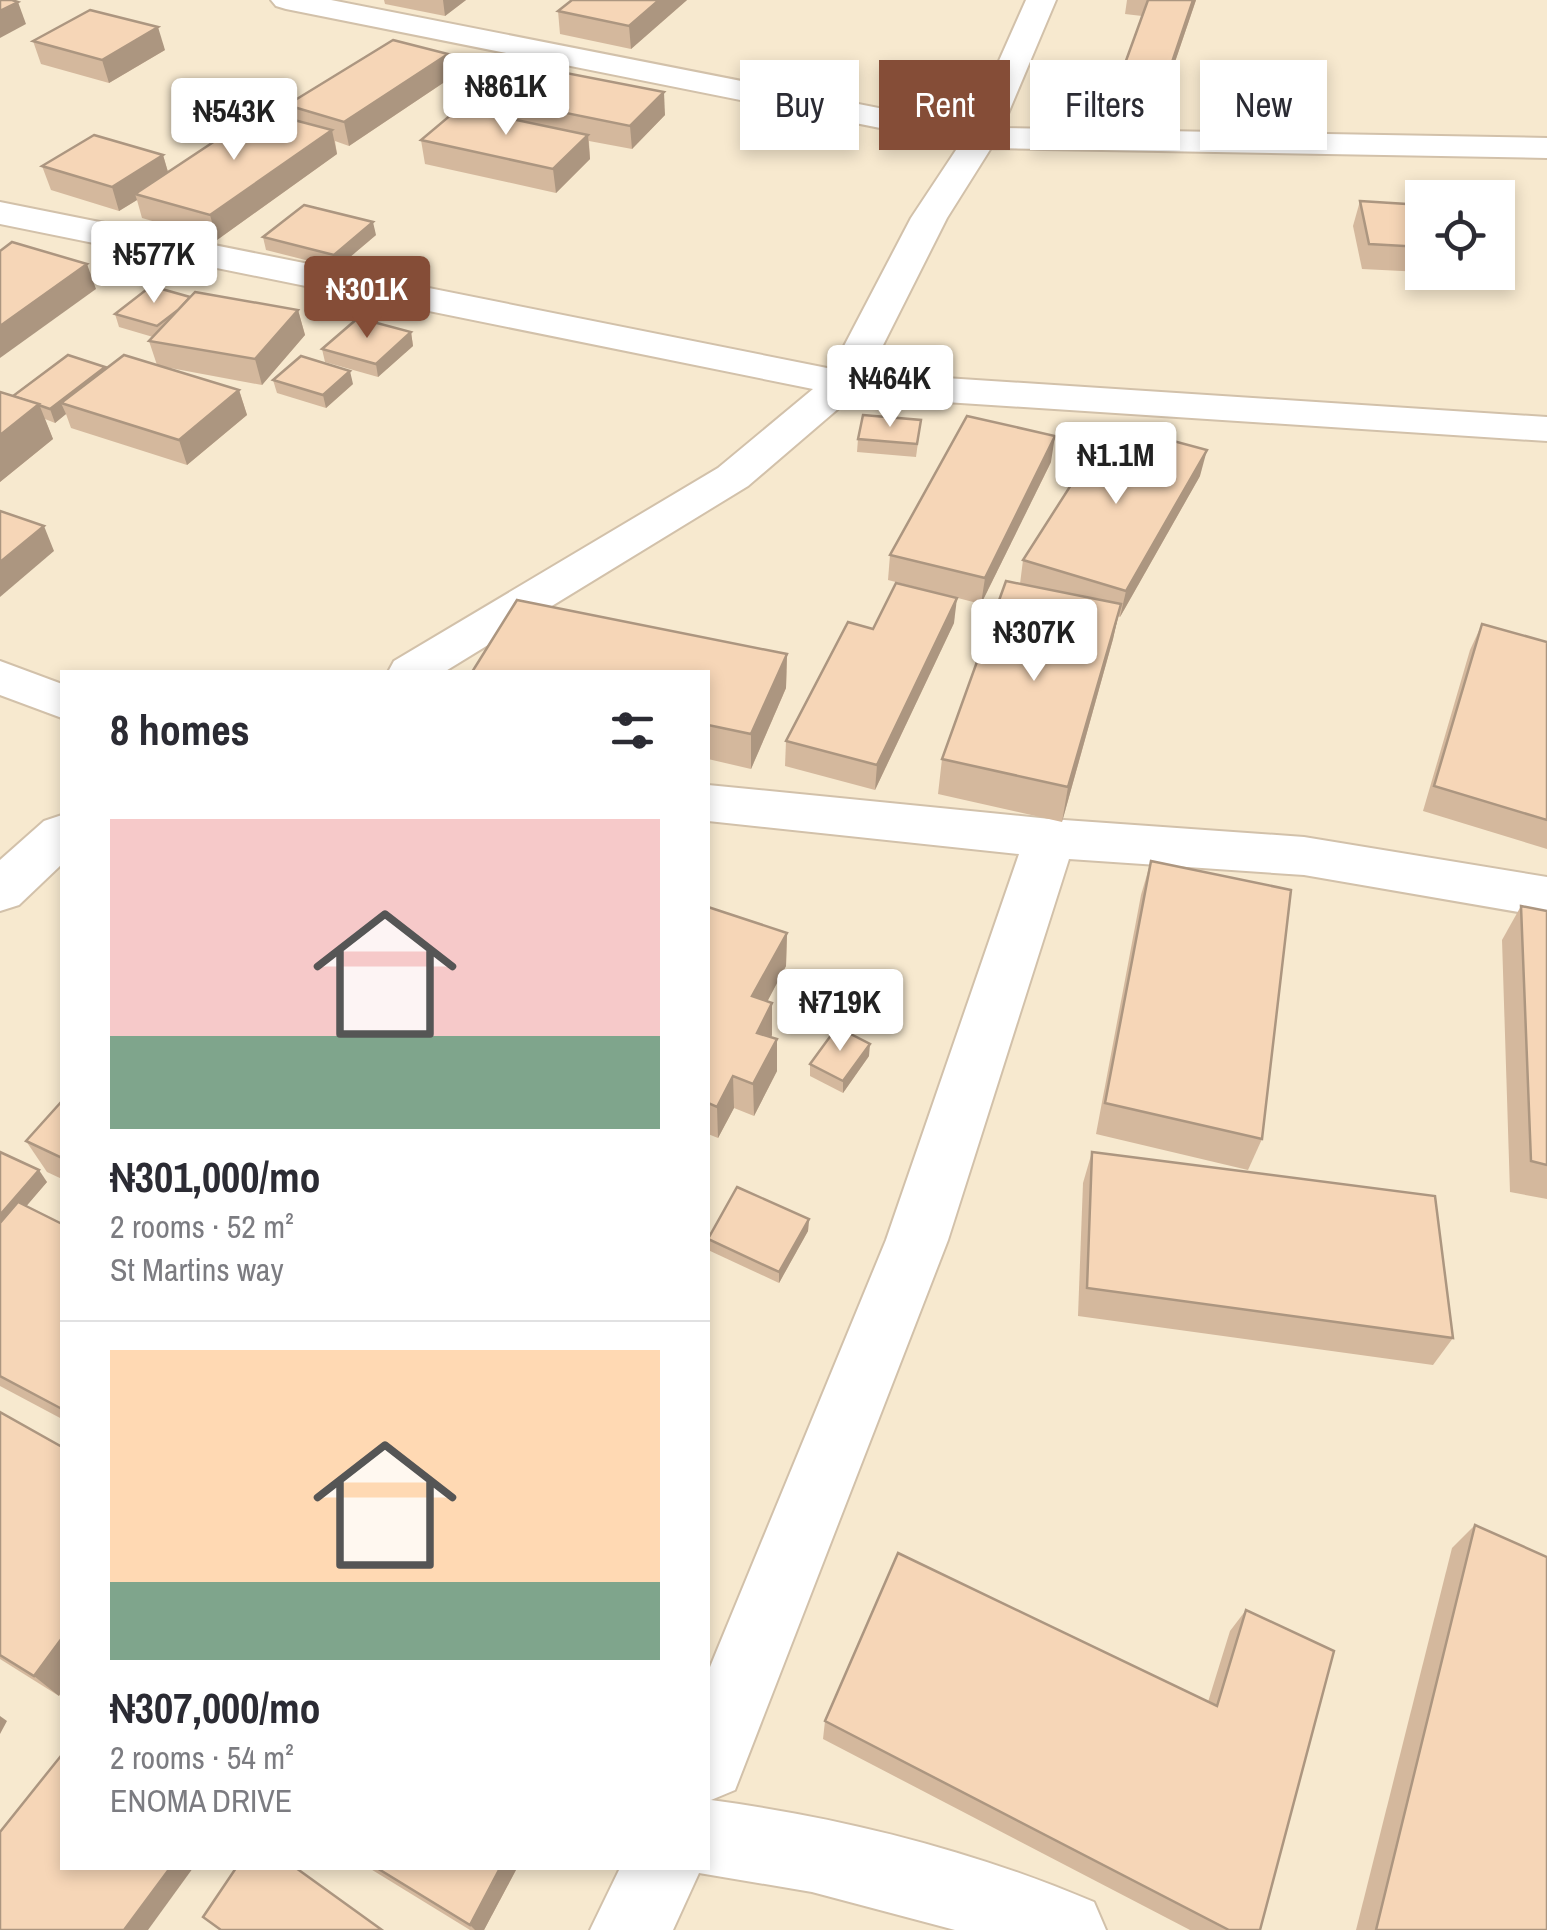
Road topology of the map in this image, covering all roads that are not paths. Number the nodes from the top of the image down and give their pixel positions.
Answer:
1 (286, 0) edge
2 (1041, 0) edge
3 (1010, 71) edge
4 (879, 118) edge
5 (1010, 139) edge
6 (1547, 148) edge
7 (973, 150) edge
8 (0, 213) edge
9 (844, 383) junction
10 (1547, 429) edge
11 (414, 670) edge
12 (0, 676) edge
13 (60, 701) edge
14 (710, 803) edge
15 (60, 836) edge
16 (1050, 838) junction
17 (0, 891) edge
18 (1547, 897) edge
19 (710, 1758) edge
20 (710, 1838) edge
21 (661, 1870) edge
22 (630, 1930) edge
23 (1066, 1930) edge

1 - 4 street
2 - 3 street
5 - 6 street
7 - 9 street
8 - 9 street
9 - 10 street
9 - 11 street
12 - 13 street
14 - 16 street
15 - 17 street
16 - 18 street
16 - 19 street
20 - 23 street
21 - 22 street

